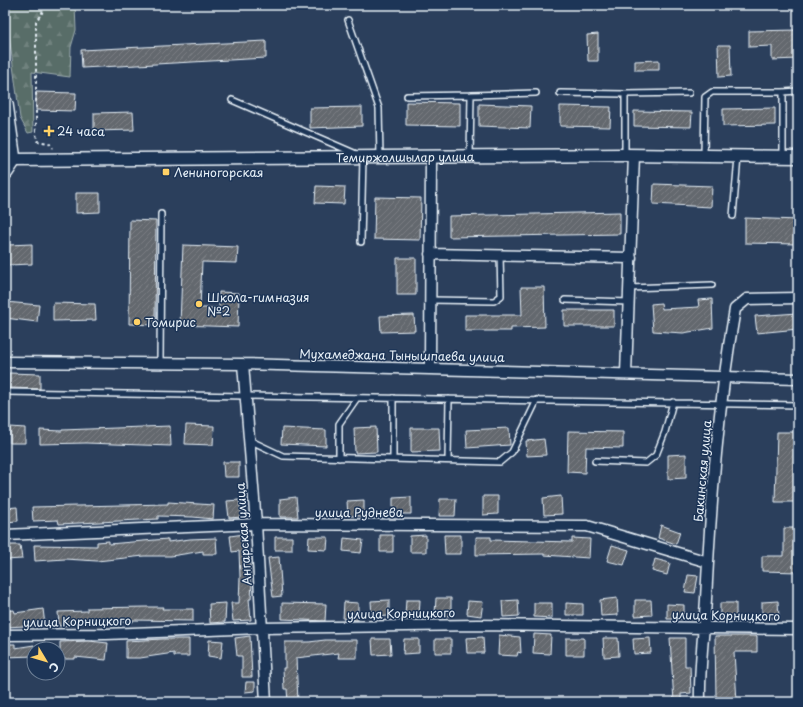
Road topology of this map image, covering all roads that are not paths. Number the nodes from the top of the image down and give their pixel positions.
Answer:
1 (348, 20) dead end
2 (783, 92) junction
3 (798, 92) edge
4 (536, 93) dead end
5 (560, 93) dead end
6 (689, 93) dead end
7 (625, 94) junction
8 (471, 95) junction
9 (407, 96) dead end
10 (232, 100) dead end
11 (5, 104) edge
12 (630, 155) junction
13 (704, 155) junction
14 (738, 156) junction
15 (470, 157) junction
16 (783, 157) junction
17 (798, 157) edge
18 (364, 158) junction
19 (380, 158) junction
20 (430, 158) junction
21 (9, 166) edge
22 (161, 214) dead end
23 (733, 216) dead end
24 (361, 242) dead end
25 (430, 254) junction
26 (500, 255) junction
27 (631, 258) junction
28 (712, 285) dead end
29 (629, 288) junction
30 (798, 298) edge
31 (430, 300) junction
32 (565, 300) dead end
33 (629, 302) junction
34 (5, 362) edge
35 (160, 363) junction
36 (243, 364) junction
37 (430, 369) junction
38 (626, 374) junction
39 (723, 376) junction
40 (798, 378) edge
41 (5, 392) edge
42 (246, 396) junction
43 (357, 398) junction
44 (393, 398) junction
45 (450, 399) junction
46 (537, 400) junction
47 (673, 402) junction
48 (721, 403) junction
49 (798, 405) edge
50 (249, 440) junction
51 (339, 458) junction
52 (394, 459) junction
53 (448, 460) junction
54 (595, 462) dead end
55 (256, 524) junction
56 (5, 534) edge
57 (708, 562) junction
58 (262, 628) junction
59 (704, 628) junction
60 (798, 628) edge
61 (5, 635) edge
62 (266, 702) edge
63 (700, 702) edge

1 - 19 lane
2 - 3 lane
2 - 13 lane
2 - 16 lane
4 - 8 lane
5 - 7 lane
6 - 7 lane
7 - 12 lane
8 - 9 lane
8 - 15 lane
10 - 18 lane
11 - 21 main road
12 - 13 street, Темиржолшылар улица
12 - 15 street, Темиржолшылар улица
12 - 27 street
13 - 14 street, Темиржолшылар улица
14 - 16 street, Темиржолшылар улица
14 - 23 lane
15 - 20 street, Темиржолшылар улица
16 - 17 street, Темиржолшылар улица
18 - 19 street, Темиржолшылар улица
18 - 21 street, Темиржолшылар улица
18 - 24 lane
19 - 20 street, Темиржолшылар улица
20 - 25 street
22 - 35 lane
25 - 26 street
25 - 31 street
26 - 27 street
26 - 31 lane
27 - 29 street
28 - 29 lane
29 - 33 street
30 - 39 street, Бакинская улица
31 - 37 street
32 - 33 lane
33 - 38 street
34 - 35 street, Мухамеджана Тынышпаева улица
35 - 36 street, Мухамеджана Тынышпаева улица
36 - 37 street, Мухамеджана Тынышпаева улица
36 - 42 street, Ангарская улица
37 - 38 street, Мухамеджана Тынышпаева улица
38 - 39 street, Мухамеджана Тынышпаева улица
39 - 40 street, Мухамеджана Тынышпаева улица
39 - 48 street, Бакинская улица
41 - 42 lane
42 - 43 lane
42 - 50 street, Ангарская улица
43 - 44 lane
43 - 51 lane
44 - 45 lane
44 - 52 lane
45 - 46 lane
45 - 53 lane
46 - 47 lane
46 - 53 lane
47 - 48 lane
47 - 54 lane
48 - 49 lane
48 - 57 street, Бакинская улица
50 - 51 lane
50 - 55 street, Ангарская улица
51 - 52 lane
52 - 53 lane
55 - 56 street, улица Руднева
55 - 57 street, улица Руднева
55 - 58 street, Ангарская улица
57 - 59 street, Бакинская улица
58 - 59 street, улица Корницкого
58 - 61 street, улица Корницкого
58 - 62 street, Ангарская улица
59 - 60 street, улица Корницкого
59 - 63 street, Бакинская улица

